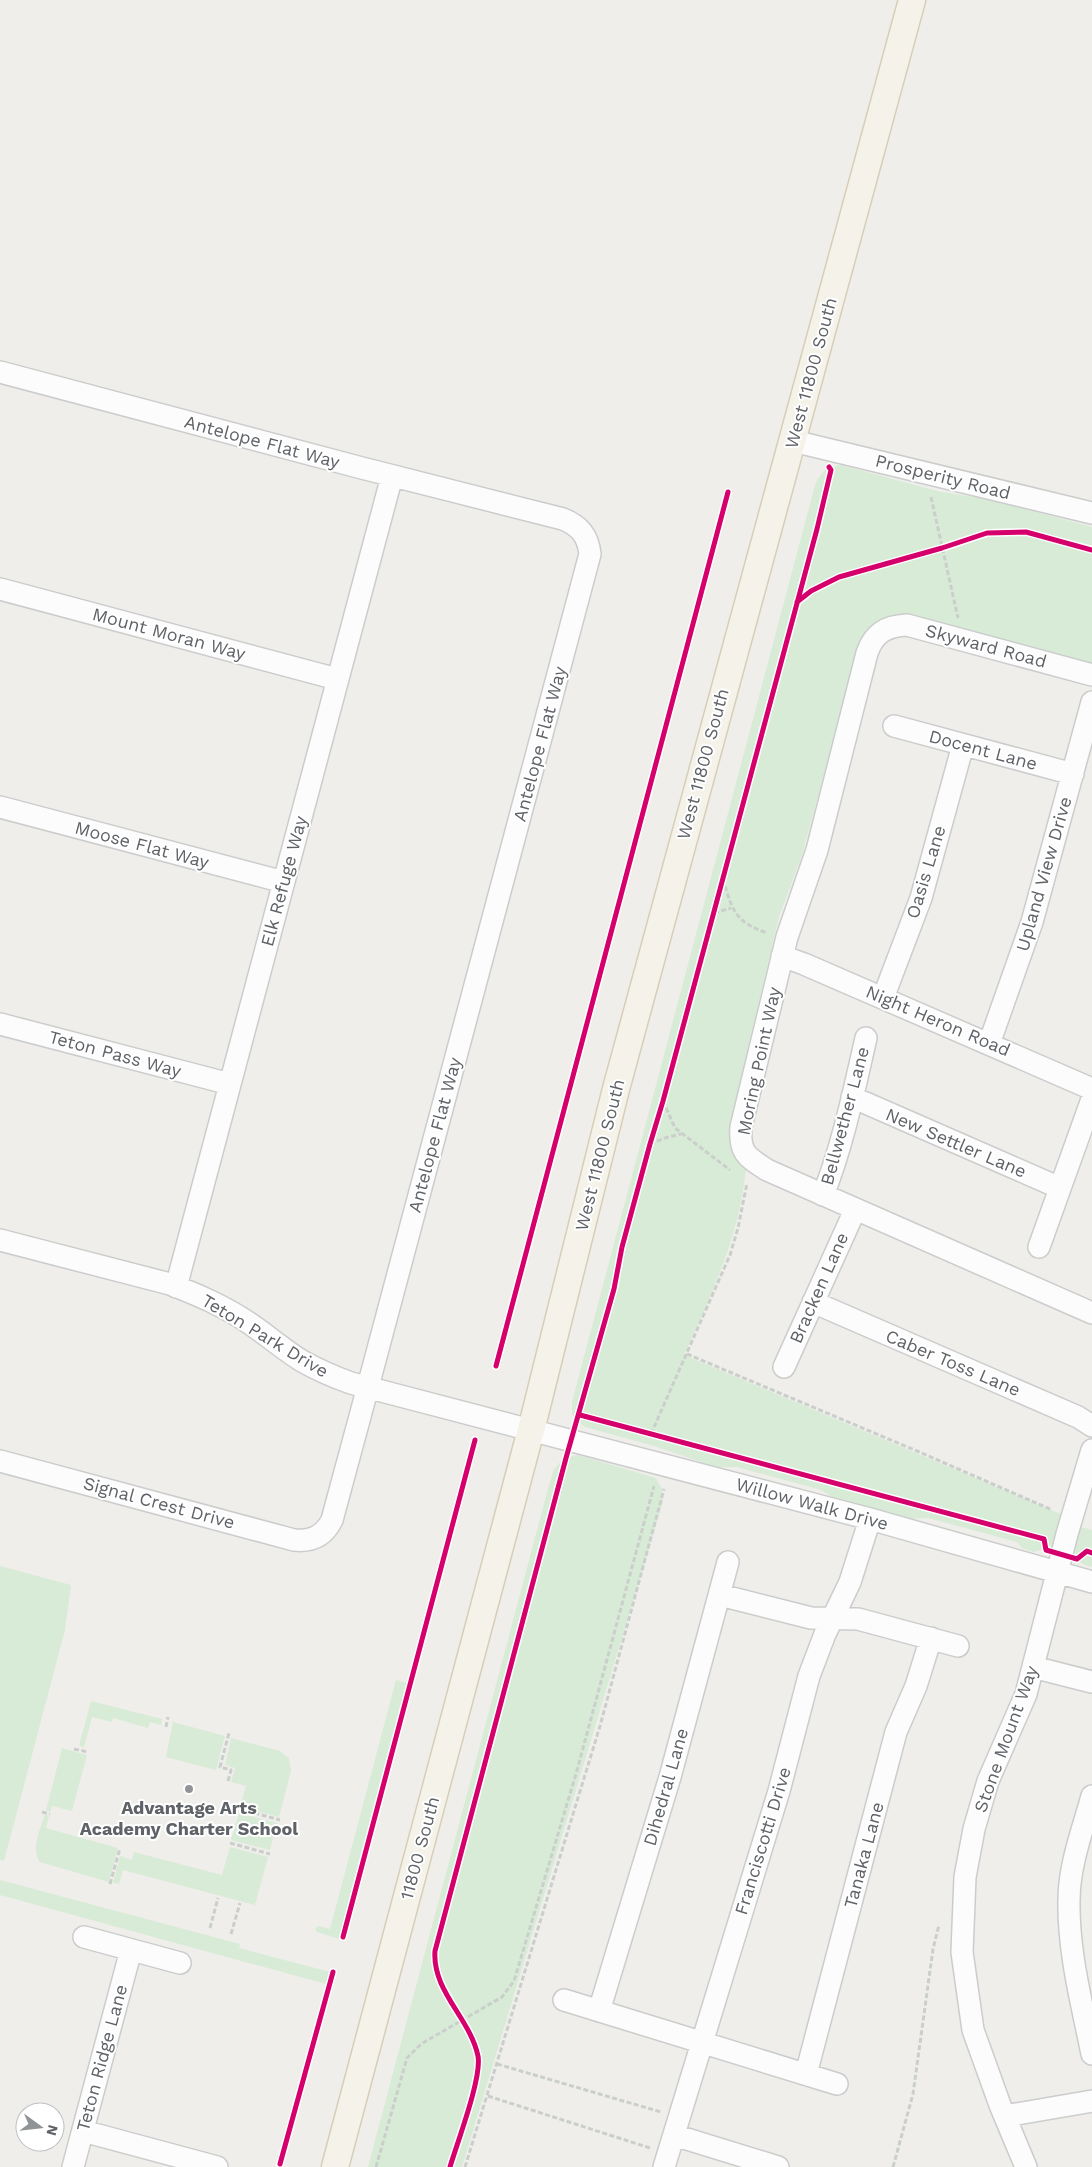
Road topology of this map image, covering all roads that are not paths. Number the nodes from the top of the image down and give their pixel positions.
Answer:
1 (912, 0) edge
2 (0, 372) edge
3 (793, 440) junction
4 (392, 476) junction
5 (1092, 514) edge
6 (0, 589) edge
7 (881, 631) joint
8 (1092, 675) edge
9 (338, 679) junction
10 (1092, 702) edge
11 (894, 726) dead end
12 (963, 745) junction
13 (1072, 774) junction
14 (0, 807) edge
15 (284, 882) junction
16 (782, 956) junction
17 (884, 998) junction
18 (0, 1024) edge
19 (866, 1038) dead end
20 (989, 1044) junction
21 (230, 1084) junction
22 (1092, 1089) edge
23 (852, 1098) junction
24 (1092, 1099) edge
25 (1060, 1188) junction
26 (823, 1195) junction
27 (855, 1210) junction
28 (0, 1240) edge
29 (1039, 1247) dead end
30 (176, 1287) junction
31 (813, 1302) junction
32 (1092, 1313) edge
33 (784, 1367) dead end
34 (368, 1388) junction
35 (1092, 1426) edge
36 (531, 1430) junction
37 (1092, 1450) edge
38 (0, 1460) edge
39 (870, 1519) junction
40 (505, 1530) joint
41 (318, 1537) joint
42 (728, 1562) dead end
43 (1057, 1573) junction
44 (1092, 1582) edge
45 (720, 1594) junction
46 (833, 1618) junction
47 (931, 1638) junction
48 (958, 1646) dead end
49 (1033, 1667) junction
50 (1092, 1682) edge
51 (1092, 1796) edge
52 (84, 1937) dead end
53 (131, 1950) junction
54 (180, 1963) dead end
55 (564, 2000) dead end
56 (599, 2011) junction
57 (702, 2042) junction
58 (1092, 2054) edge
59 (806, 2074) junction
60 (837, 2084) dead end
61 (1092, 2101) edge
62 (1005, 2116) junction
63 (83, 2131) junction
64 (674, 2135) junction
65 (659, 2159) edge
66 (73, 2167) edge
67 (217, 2167) edge
68 (335, 2167) edge
69 (778, 2167) edge
70 (1026, 2167) edge

1 - 3 main road, West 11800 South
2 - 4 street, Antelope Flat Way
3 - 5 street, Prosperity Road
3 - 36 main road, West 11800 South
4 - 9 street, Elk Refuge Way
4 - 34 street, Antelope Flat Way
6 - 9 street, Mount Moran Way
7 - 8 street, Skyward Road
7 - 16 street, Moring Point Way
9 - 15 street, Elk Refuge Way
10 - 13 street, Upland View Drive
11 - 12 street, Docent Lane
12 - 13 street, Docent Lane
12 - 17 street, Oasis Lane
13 - 20 street, Upland View Drive
14 - 15 street, Moose Flat Way
15 - 21 street, Elk Refuge Way
16 - 17 street, Night Heron Road
16 - 26 street, Moring Point Way
17 - 20 street, Night Heron Road
18 - 21 street, Teton Pass Way
19 - 23 street, Bellwether Lane
20 - 22 street, Night Heron Road
21 - 30 street, Elk Refuge Way
23 - 25 street, New Settler Lane
23 - 26 street, Bellwether Lane
24 - 25 street
25 - 29 street
26 - 27 street, Moring Point Way
27 - 31 street, Bracken Lane
27 - 32 street, Moring Point Way
28 - 30 street, Teton Park Drive
30 - 34 street, Teton Park Drive
31 - 33 street, Bracken Lane
31 - 35 street, Caber Toss Lane
34 - 36 street, Teton Park Drive
34 - 41 street, Antelope Flat Way
36 - 39 street, Willow Walk Drive
36 - 40 main road, West 11800 South
37 - 43 street, Stone Mount Way
38 - 41 street, Signal Crest Drive
39 - 43 street, Willow Walk Drive
39 - 46 street, Franciscotti Drive
40 - 68 main road, 11800 South
42 - 45 street, Dihedral Lane
43 - 44 street, Willow Walk Drive
43 - 49 street, Stone Mount Way
45 - 46 street
45 - 56 street, Dihedral Lane
46 - 47 street
46 - 57 street, Franciscotti Drive
47 - 48 street
47 - 59 street, Tanaka Lane
49 - 50 street
49 - 62 street, Stone Mount Way
51 - 58 street
52 - 53 street
53 - 54 street
53 - 63 street, Teton Ridge Lane
55 - 56 street
56 - 57 street
57 - 59 street
57 - 64 street, Franciscotti Drive
59 - 60 street
61 - 62 street
62 - 70 street, Stone Mount Way
63 - 66 street, Teton Ridge Lane
63 - 67 street
64 - 65 street, Franciscotti Drive
64 - 69 street

